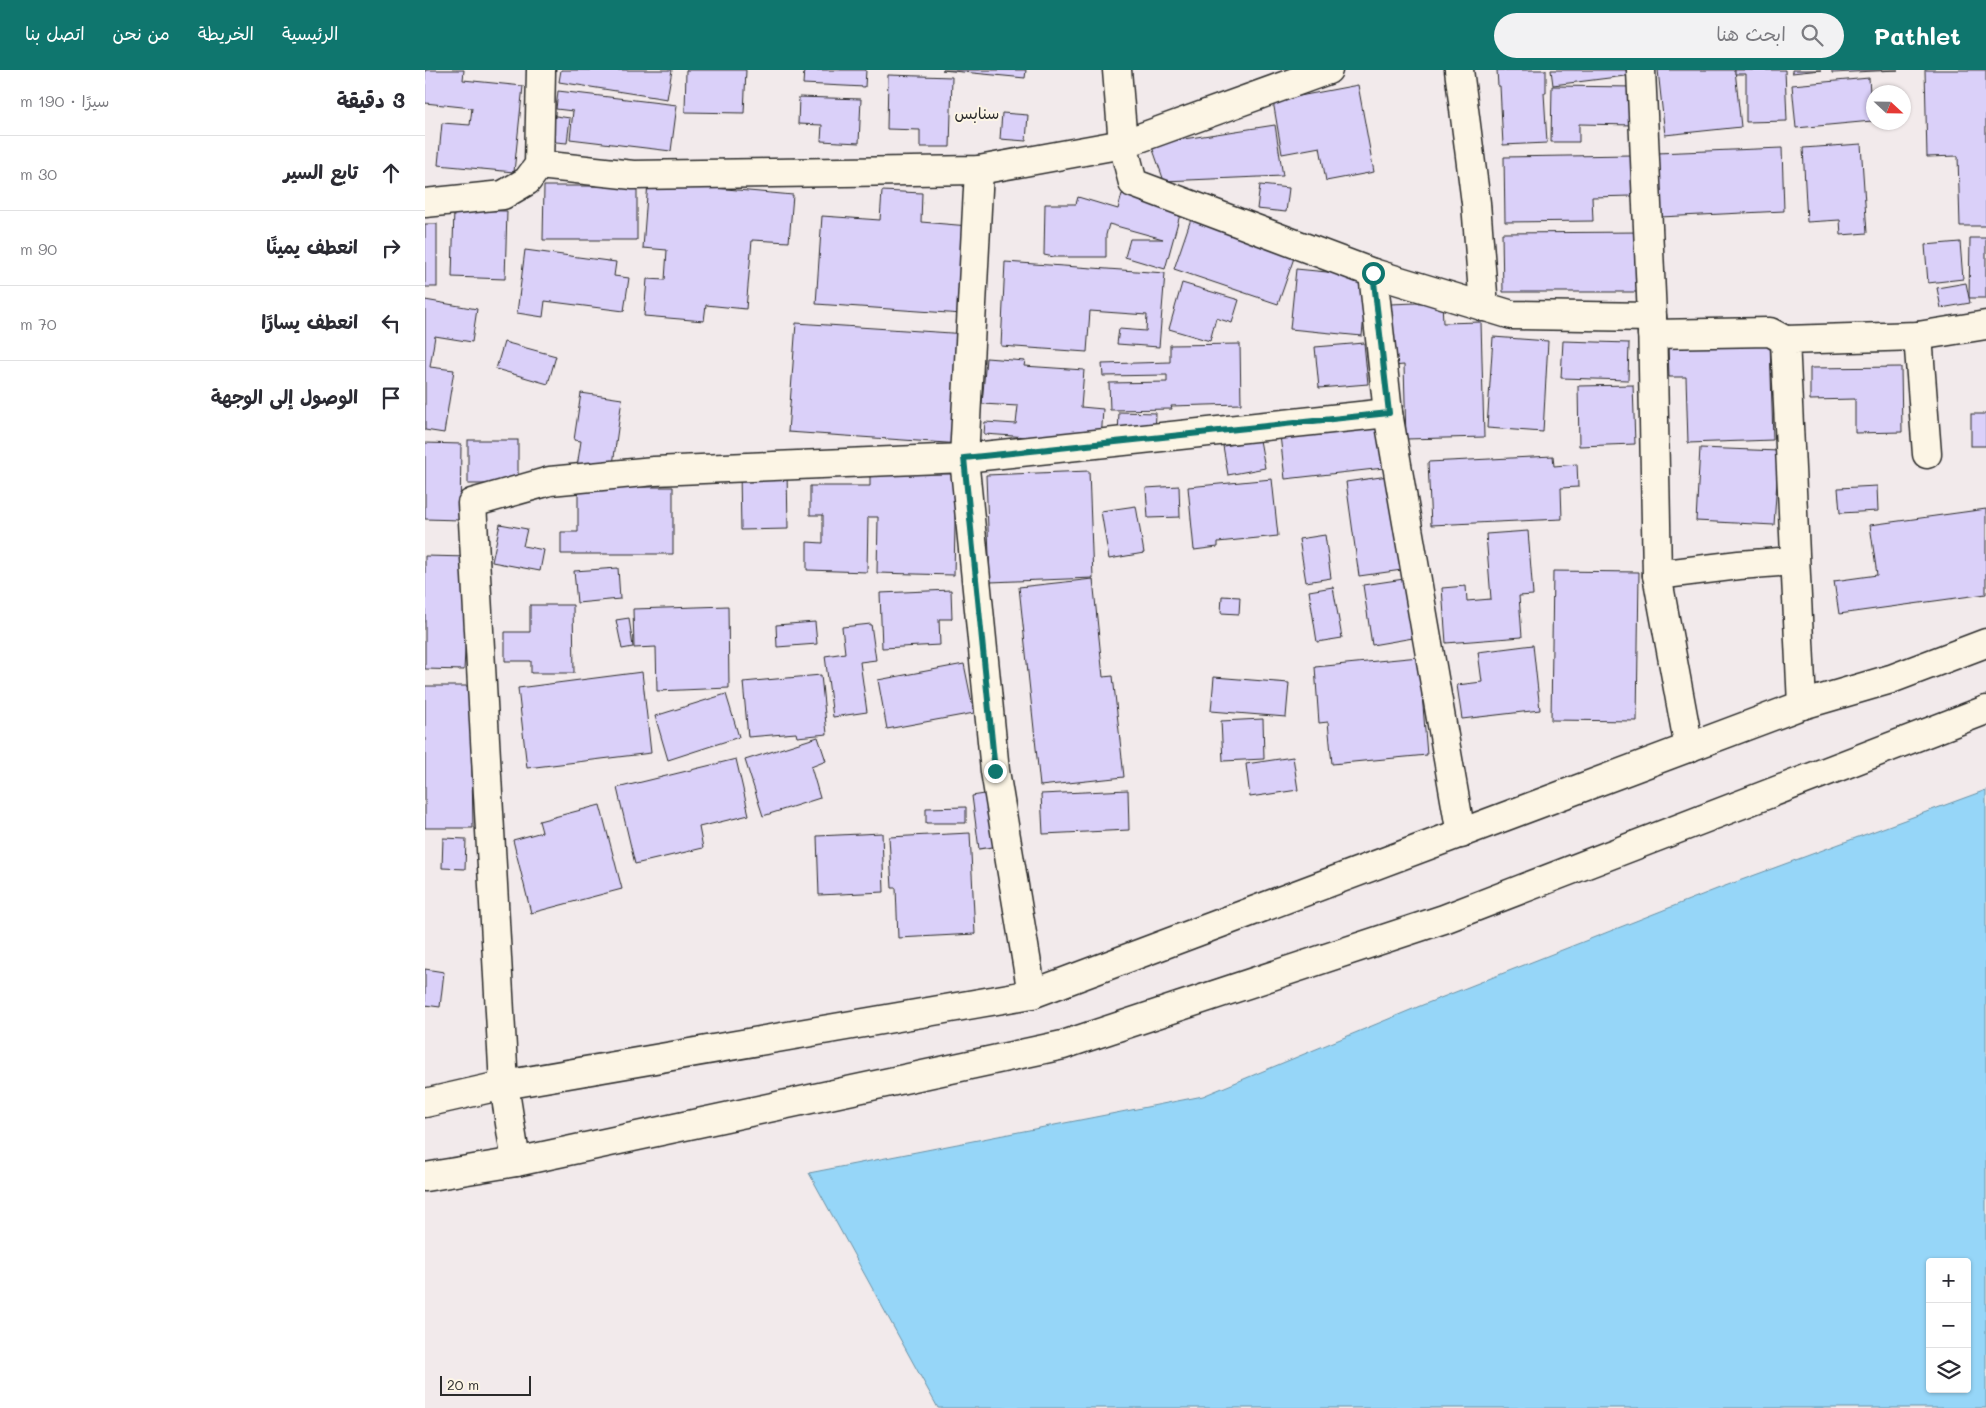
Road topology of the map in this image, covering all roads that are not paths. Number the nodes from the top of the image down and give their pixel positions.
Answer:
1 (541, 70) edge
2 (1117, 70) edge
3 (1328, 70) edge
4 (1459, 70) edge
5 (1641, 70) edge
6 (1123, 144) junction
7 (539, 165) junction
8 (979, 170) junction
9 (425, 203) edge
10 (1373, 273) junction
11 (1485, 307) junction
12 (1986, 325) edge
13 (1652, 326) junction
14 (1918, 336) junction
15 (1785, 340) junction
16 (1389, 413) junction
17 (1927, 454) dead end
18 (964, 458) junction
19 (1794, 561) junction
20 (1657, 575) junction
21 (1986, 643) edge
22 (1802, 705) junction
23 (1986, 710) edge
24 (1689, 748) junction
25 (1461, 834) junction
26 (1032, 994) junction
27 (504, 1085) junction
28 (425, 1103) edge
29 (516, 1162) junction
30 (425, 1177) edge

1 - 7 street
2 - 6 street
3 - 6 street
4 - 11 street
5 - 13 street
6 - 8 street
6 - 10 street
7 - 8 street
7 - 9 street
8 - 18 street
10 - 11 street
10 - 16 street
11 - 13 street
12 - 14 street
13 - 15 street
13 - 20 street
14 - 15 street
14 - 17 street
15 - 19 street
16 - 18 street
16 - 25 street
18 - 26 street
18 - 27 street
19 - 20 street
19 - 22 street
20 - 24 street
21 - 22 street
22 - 24 street
23 - 29 street
24 - 25 street
25 - 26 street
26 - 27 street
27 - 28 street
27 - 29 street
29 - 30 street

